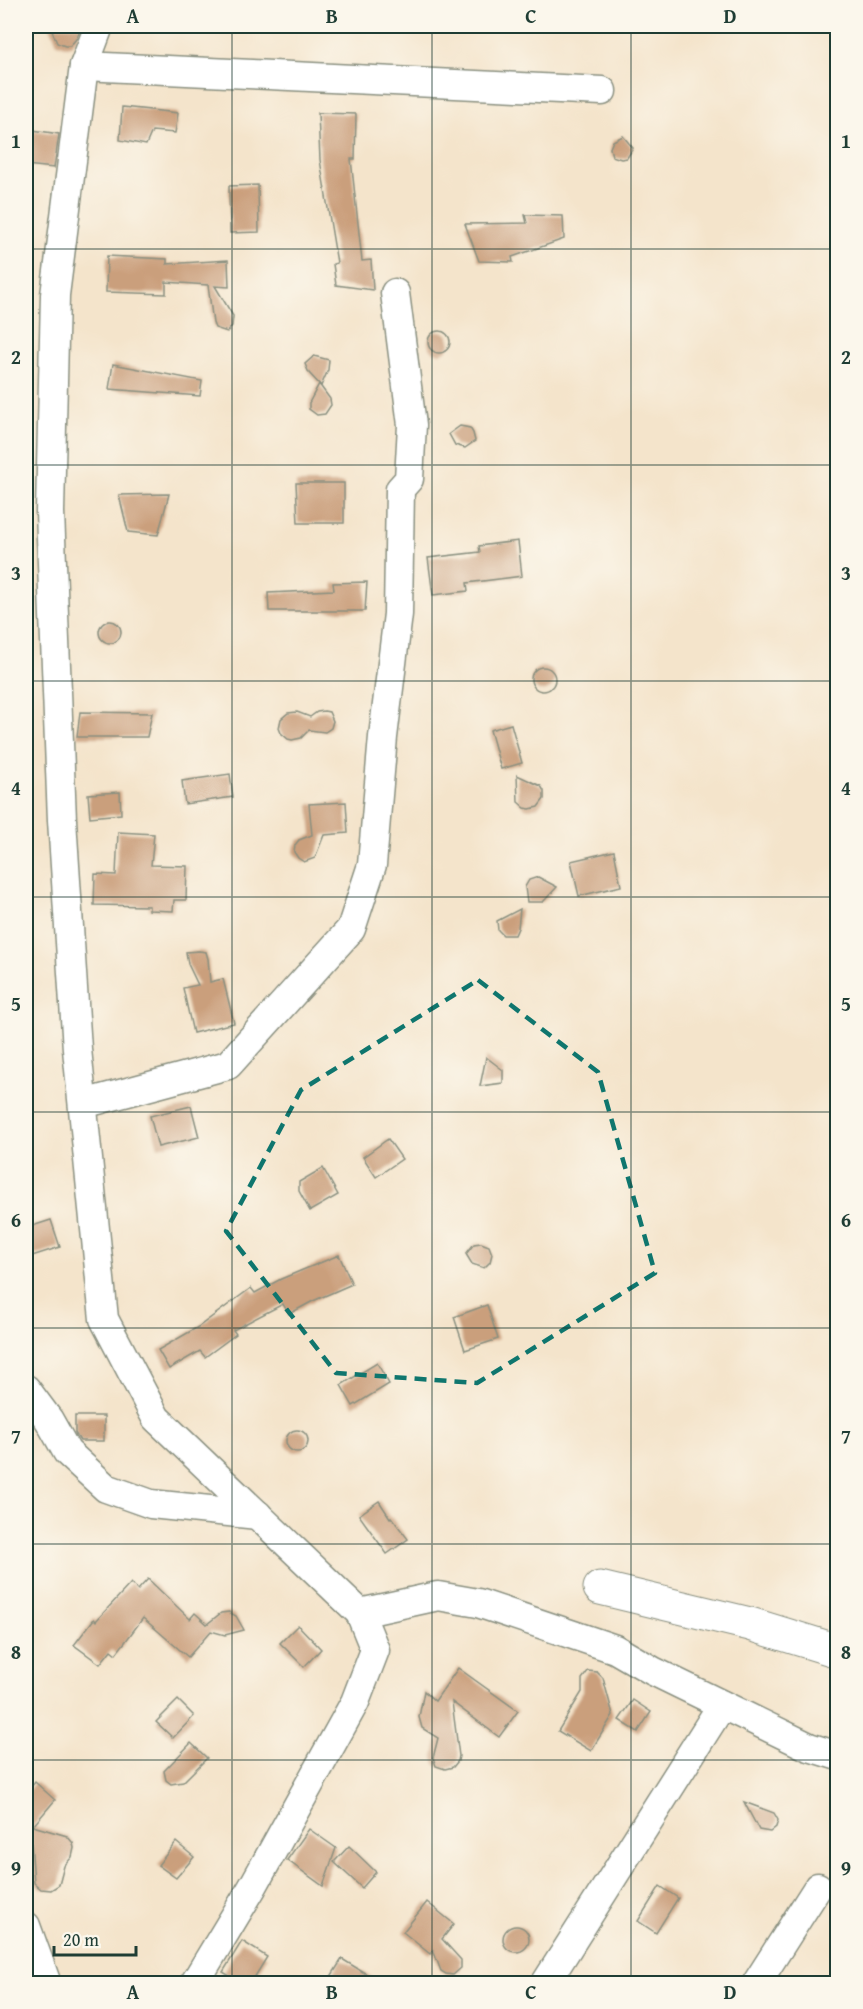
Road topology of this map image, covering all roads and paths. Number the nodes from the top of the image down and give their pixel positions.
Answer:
1 (99, 26) edge
2 (84, 66) junction
3 (603, 91) dead end
4 (395, 293) dead end
5 (83, 1104) junction
6 (26, 1389) edge
7 (258, 1515) junction
8 (600, 1588) dead end
9 (360, 1613) junction
10 (837, 1651) edge
11 (722, 1705) junction
12 (837, 1756) edge
13 (818, 1887) dead end
14 (26, 1926) edge
15 (47, 1983) edge
16 (194, 1983) edge
17 (545, 1983) edge
18 (756, 1983) edge

1 - 2 street
2 - 3 street
2 - 5 street
4 - 5 street
5 - 7 street
6 - 7 street
7 - 9 street
8 - 10 street
9 - 11 street
9 - 16 street
11 - 12 street
11 - 17 street
13 - 18 street
14 - 15 street

